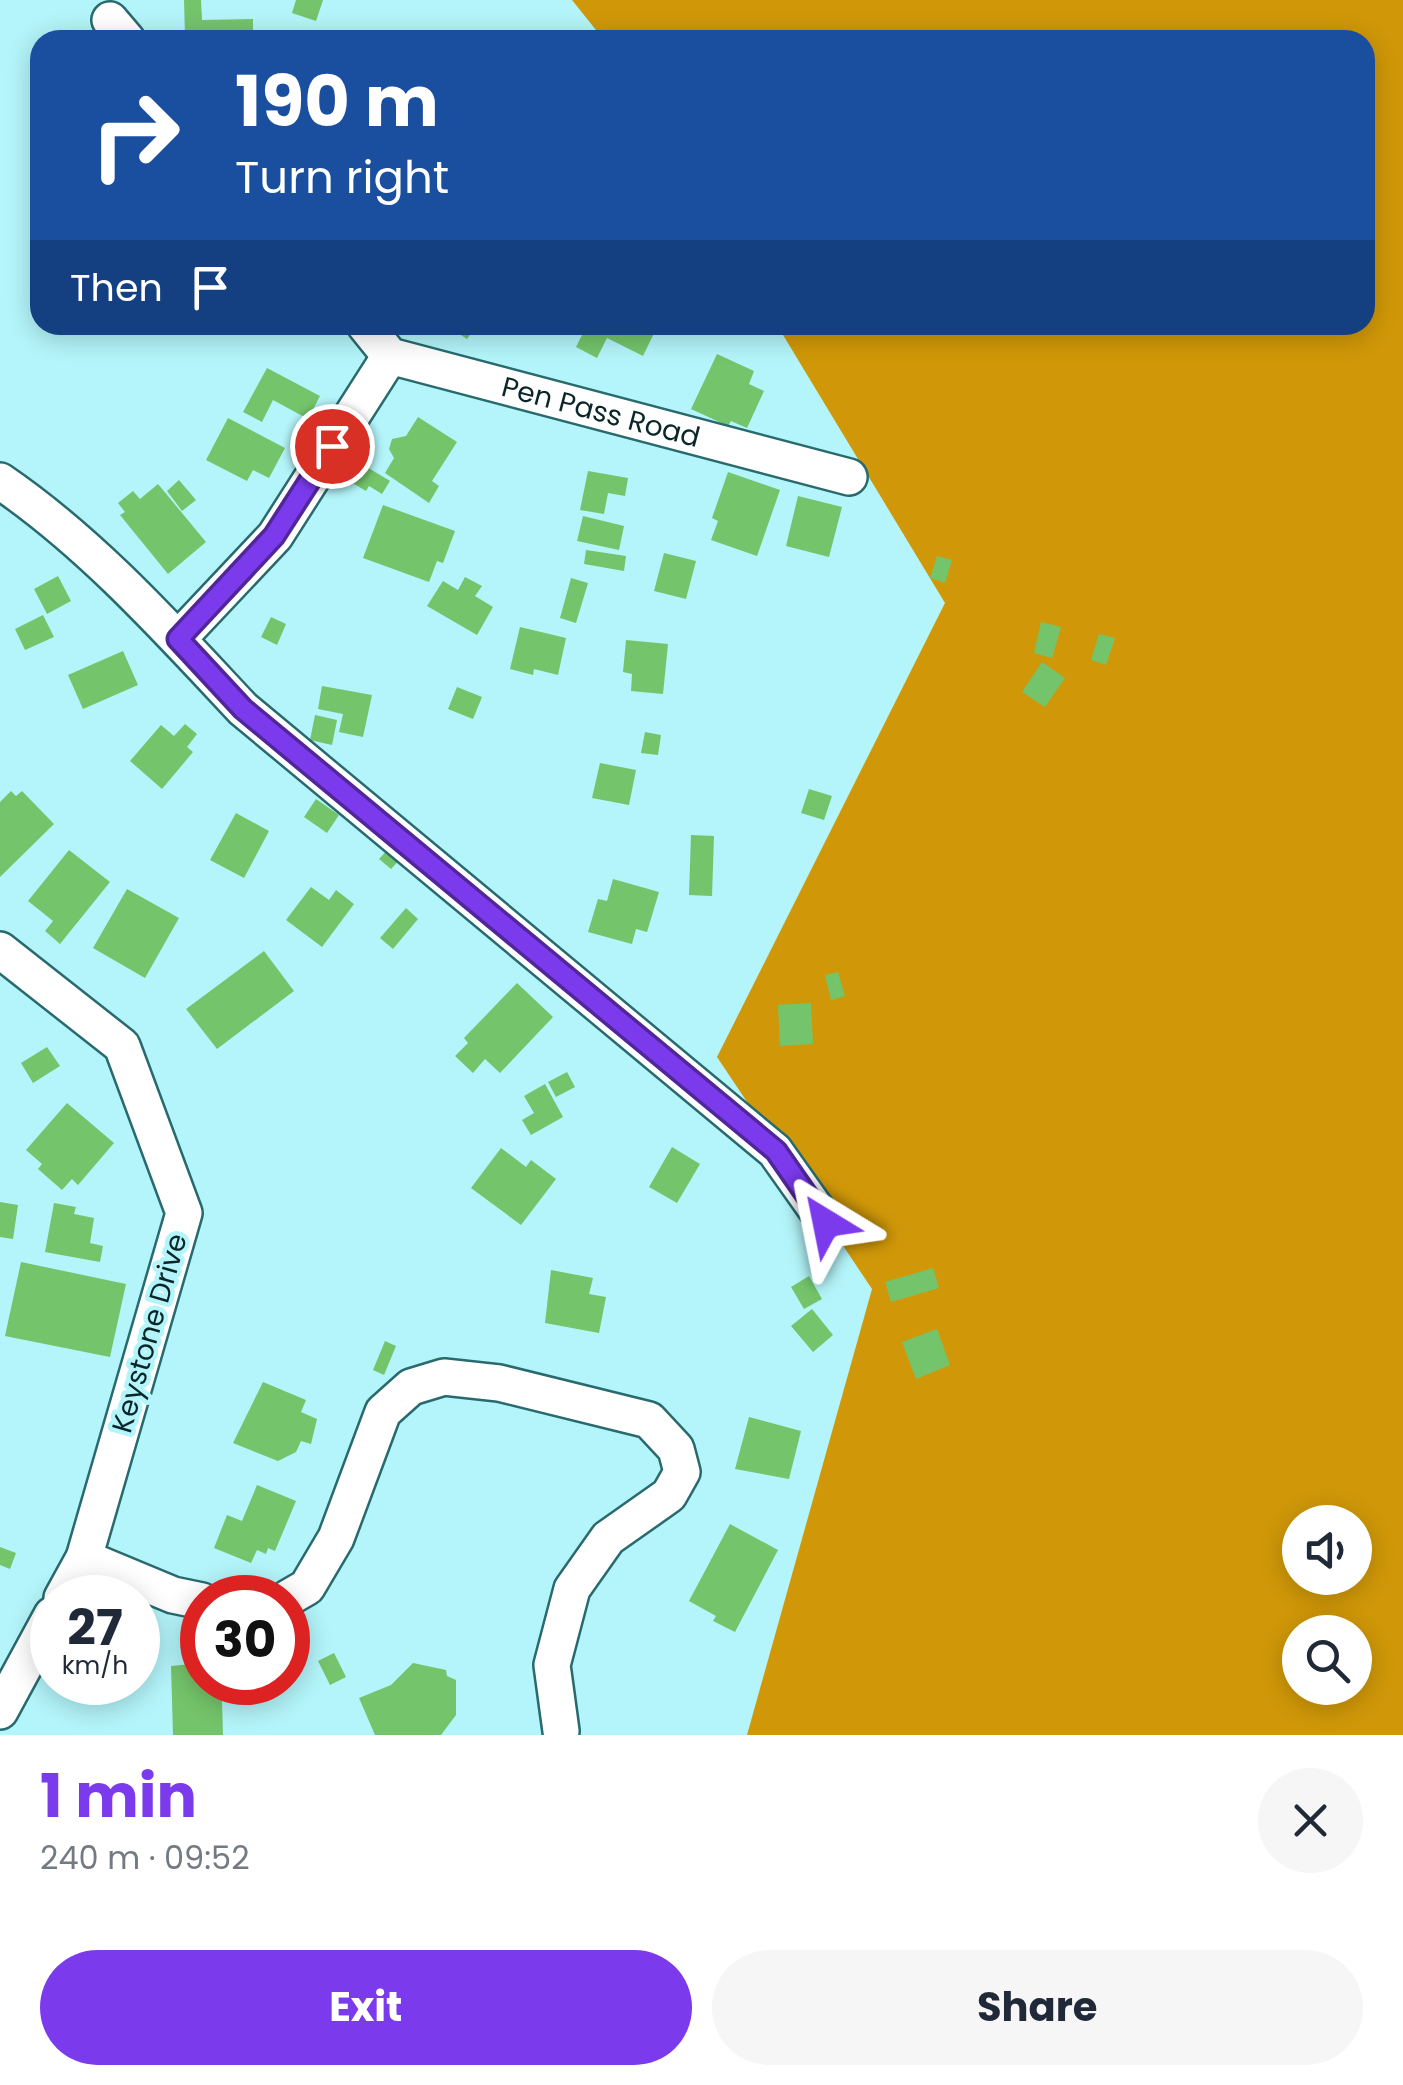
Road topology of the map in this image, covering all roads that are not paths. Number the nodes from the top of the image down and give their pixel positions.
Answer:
1 (372, 335) edge
2 (390, 356) junction
3 (849, 477) dead end
4 (0, 481) edge
5 (178, 639) junction
6 (0, 950) edge
7 (826, 1223) dead end
8 (84, 1558) junction
9 (75, 1575) edge
10 (310, 1580) edge
11 (180, 1596) edge
12 (30, 1656) edge
13 (0, 1711) edge
14 (560, 1731) dead end

1 - 2 street
2 - 3 street, Pen Pass Road
2 - 5 street
4 - 5 street
5 - 7 street
6 - 8 street, Keystone Drive
8 - 9 street, Keystone Drive
8 - 11 street
10 - 14 street
12 - 13 street

